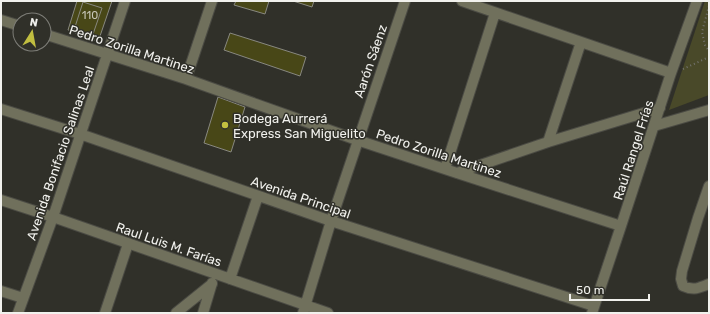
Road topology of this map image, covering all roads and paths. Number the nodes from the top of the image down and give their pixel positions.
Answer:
1 (125, 1) edge
2 (212, 1) edge
3 (404, 1) edge
4 (462, 1) edge
5 (696, 1) edge
6 (709, 6) edge
7 (495, 12) junction
8 (1, 20) edge
9 (12, 23) edge
10 (52, 37) edge
11 (581, 42) junction
12 (709, 51) edge
13 (107, 55) junction
14 (709, 57) edge
15 (682, 69) dead end
16 (671, 73) junction
17 (186, 80) junction
18 (660, 108) junction
19 (1, 109) edge
20 (709, 110) edge
21 (654, 126) junction
22 (80, 134) junction
23 (358, 140) junction
24 (548, 142) junction
25 (446, 169) junction
26 (457, 173) junction
27 (709, 186) edge
28 (258, 196) junction
29 (1, 200) edge
30 (709, 211) edge
31 (53, 217) junction
32 (698, 218) junction
33 (331, 221) junction
34 (622, 226) junction
35 (128, 244) junction
36 (215, 274) junction
37 (230, 279) junction
38 (212, 284) junction
39 (709, 284) edge
40 (1, 291) edge
41 (23, 298) junction
42 (304, 309) edge
43 (593, 310) edge
44 (18, 313) edge
45 (106, 313) edge
46 (176, 313) edge
47 (203, 313) edge
48 (328, 313) edge

1 - 13 street, Avenida Bonifacio Salinas Leal
2 - 17 street
3 - 23 street, Aarón Sáenz
4 - 7 street
5 - 16 street, Raúl Rangel Frías
6 - 12 path
7 - 11 street
7 - 25 street
8 - 9 street
10 - 13 street, Pedro Zorilla Martinez
11 - 16 street
11 - 24 street
13 - 17 street, Pedro Zorilla Martinez
13 - 22 street, Avenida Bonifacio Salinas Leal
14 - 15 path
16 - 18 street, Raúl Rangel Frías
17 - 23 street, Pedro Zorilla Martinez
18 - 21 street, Raúl Rangel Frías
18 - 24 street
19 - 22 street, Avenida Principal
20 - 21 street
21 - 34 street, Raúl Rangel Frías
22 - 28 street, Avenida Principal
22 - 31 street, Avenida Bonifacio Salinas Leal
23 - 25 street, Pedro Zorilla Martinez
23 - 33 street, Aarón Sáenz
24 - 26 street
25 - 26 street, Pedro Zorilla Martinez
26 - 34 street, Pedro Zorilla Martinez
27 - 32 street
28 - 33 street, Avenida Principal
28 - 37 street
29 - 31 street, Raul Luis M. Farías
30 - 32 street
31 - 35 street, Raul Luis M. Farías
31 - 41 street, Avenida Bonifacio Salinas Leal
32 - 39 street
33 - 42 street, Aarón Sáenz
33 - 43 street, Avenida Principal
34 - 43 street, Raúl Rangel Frías
35 - 36 street, Raul Luis M. Farías
35 - 45 street
36 - 37 street, Raul Luis M. Farías
36 - 38 street
37 - 42 street, Raul Luis M. Farías
38 - 46 street
38 - 47 street
40 - 41 street
41 - 44 street, Avenida Bonifacio Salinas Leal
42 - 48 street, Raul Luis M. Farías

